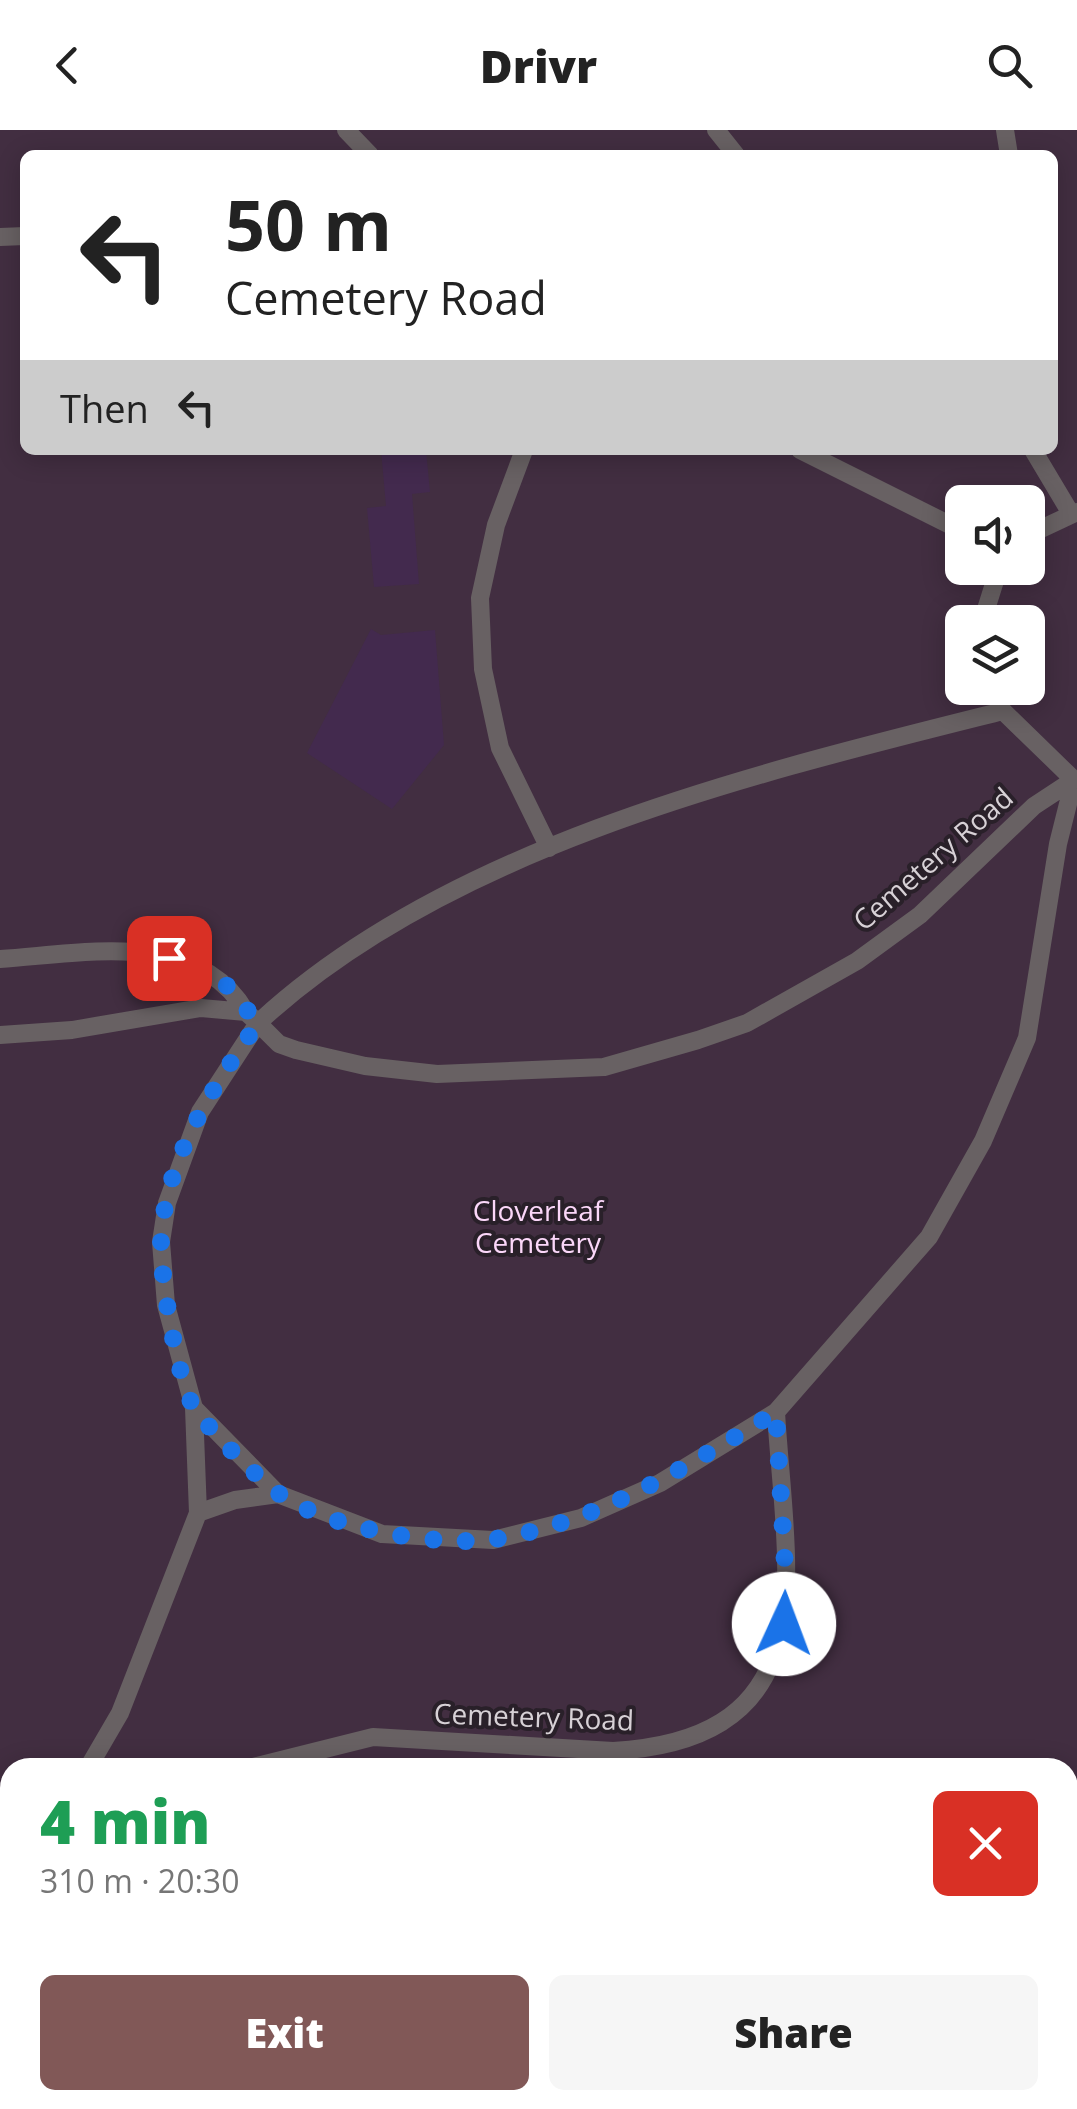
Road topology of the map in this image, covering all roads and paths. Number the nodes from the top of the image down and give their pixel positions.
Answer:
1 (346, 130) edge
2 (716, 130) edge
3 (365, 150) edge
4 (732, 150) edge
5 (522, 455) edge
6 (810, 455) edge
7 (1036, 455) edge
8 (1074, 512) edge
9 (945, 522) edge
10 (1045, 526) edge
11 (1000, 705) edge
12 (1003, 711) junction
13 (1075, 779) edge
14 (549, 848) junction
15 (0, 959) edge
16 (252, 1018) junction
17 (0, 1035) edge
18 (194, 1408) junction
19 (776, 1412) junction
20 (278, 1494) junction
21 (198, 1513) junction
22 (94, 1758) edge
23 (290, 1758) edge

1 - 3 lane
2 - 4 lane
5 - 14 lane
6 - 9 lane
7 - 8 lane
8 - 10 lane
11 - 12 lane
12 - 13 lane
12 - 14 lane
13 - 16 lane, Cemetery Road
13 - 19 lane
14 - 16 lane
15 - 16 lane, Cemetery Road
16 - 17 lane
16 - 18 lane
18 - 20 lane
18 - 21 lane
19 - 20 lane
19 - 23 lane, Cemetery Road
20 - 21 lane
21 - 22 lane

